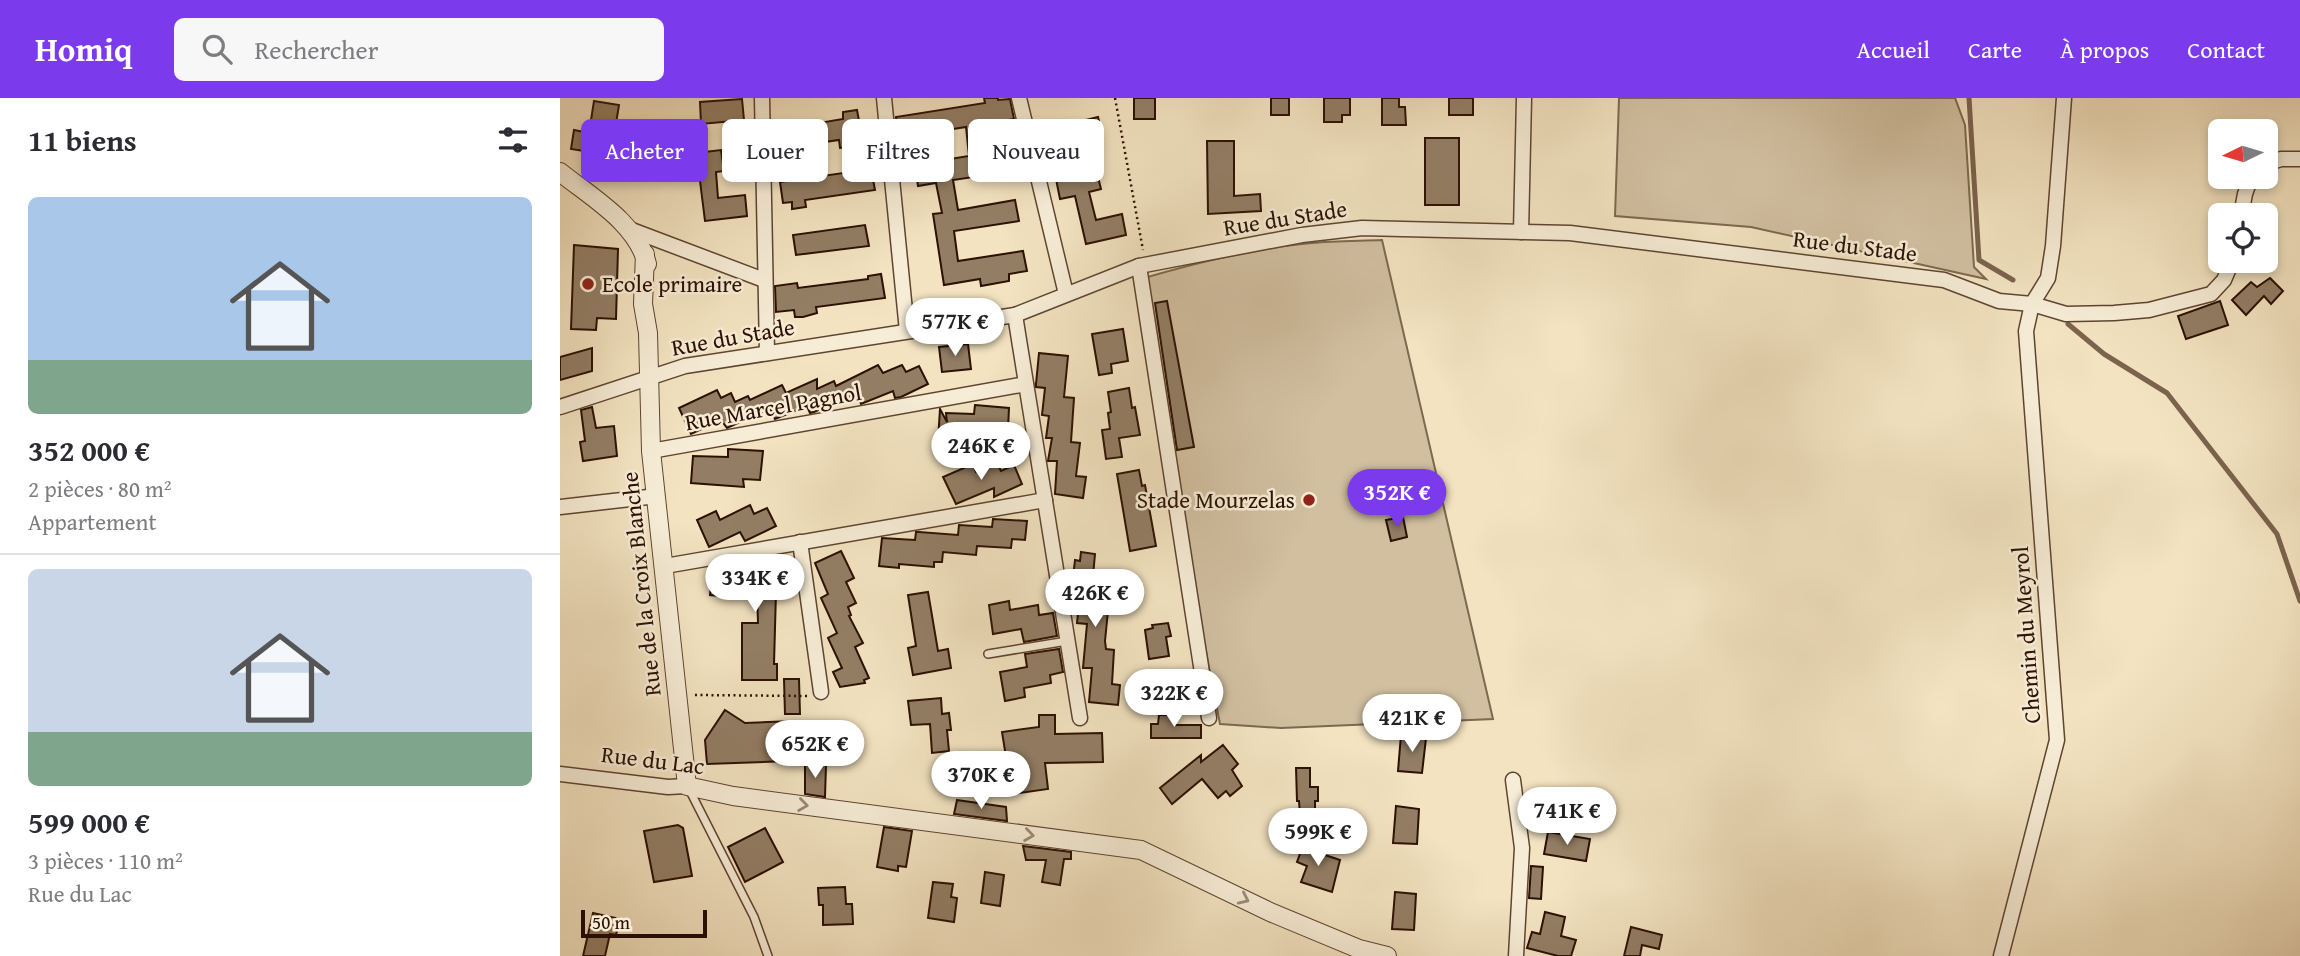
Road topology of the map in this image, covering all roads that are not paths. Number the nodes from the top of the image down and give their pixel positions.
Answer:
1 (762, 98) edge
2 (884, 98) edge
3 (1019, 98) edge
4 (1524, 98) edge
5 (2064, 98) edge
6 (2300, 159) edge
7 (2278, 160) edge
8 (560, 172) edge
9 (629, 229) junction
10 (1521, 232) junction
11 (1142, 266) junction
12 (2227, 273) edge
13 (764, 279) junction
14 (1066, 294) junction
15 (2032, 304) junction
16 (1015, 315) junction
17 (907, 331) junction
18 (767, 353) junction
19 (650, 376) junction
20 (1026, 384) junction
21 (560, 407) edge
22 (651, 452) junction
23 (657, 496) junction
24 (1045, 500) junction
25 (560, 507) edge
26 (800, 542) junction
27 (665, 566) junction
28 (1067, 640) junction
29 (988, 654) dead end
30 (821, 692) road end
31 (1209, 718) dead end
32 (1080, 719) dead end
33 (560, 774) edge
34 (1513, 780) dead end
35 (687, 786) junction
36 (768, 956) edge
37 (1387, 956) edge
38 (1516, 956) edge
39 (2001, 956) edge

1 - 13 street
2 - 17 street
3 - 14 street
4 - 10 street
5 - 15 street, Chemin du Meyrol
6 - 7 street
8 - 9 street
9 - 13 street
9 - 19 street, Rue de la Croix Blanche
10 - 11 street, Rue du Stade
10 - 15 street, Rue du Stade
11 - 14 street, Rue du Stade
11 - 31 street
12 - 15 street, Rue du Stade
13 - 18 street
14 - 16 street, Rue du Stade
15 - 39 street, Chemin du Meyrol
16 - 17 street, Rue du Stade
16 - 20 street
17 - 18 street, Rue du Stade
18 - 19 street, Rue du Stade
19 - 21 street, Rue du Stade
19 - 22 street, Rue de la Croix Blanche
20 - 22 street, Rue Marcel Pagnol
20 - 24 street
22 - 23 street, Rue de la Croix Blanche
23 - 25 street
23 - 27 street, Rue de la Croix Blanche
24 - 26 street
24 - 28 street
26 - 27 street
26 - 30 street
27 - 35 street, Rue de la Croix Blanche
28 - 29 lane
28 - 32 street
33 - 35 street, Rue du Lac
34 - 38 street
35 - 36 lane
35 -> 37 street, Rue du Lac

